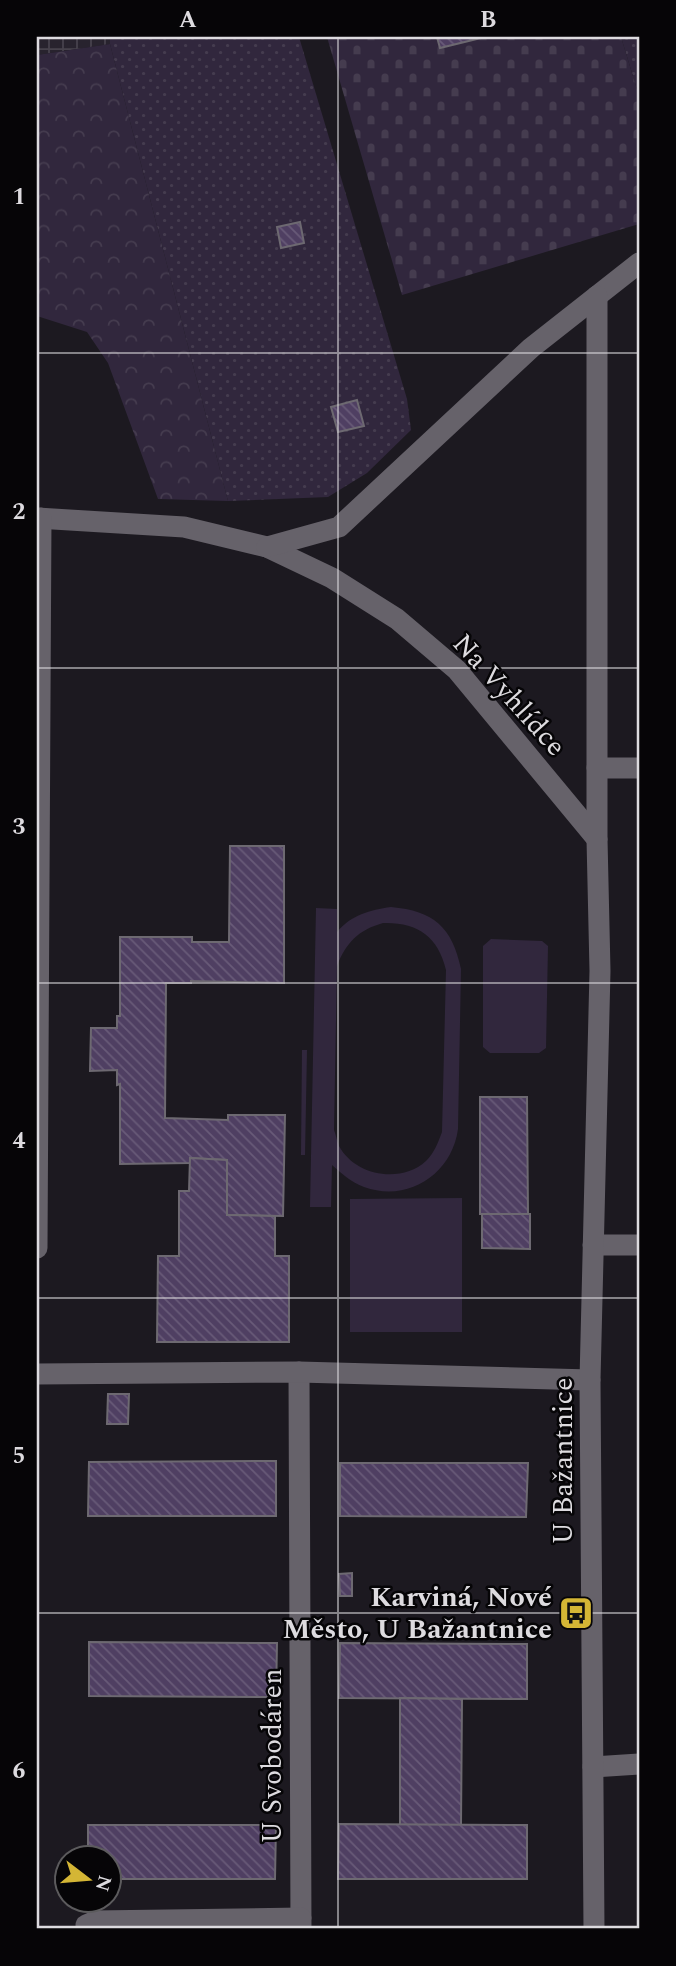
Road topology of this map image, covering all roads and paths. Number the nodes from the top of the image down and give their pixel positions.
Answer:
1 (639, 262) edge
2 (597, 296) junction
3 (39, 518) edge
4 (267, 547) junction
5 (39, 680) edge
6 (597, 768) junction
7 (639, 768) edge
8 (597, 839) junction
9 (37, 1064) edge
10 (593, 1245) junction
11 (639, 1245) edge
12 (37, 1248) edge
13 (299, 1372) junction
14 (37, 1374) edge
15 (590, 1380) junction
16 (639, 1764) edge
17 (593, 1767) junction
18 (301, 1923) edge
19 (247, 1924) edge
20 (86, 1929) edge
21 (594, 1929) edge

1 - 2 street, Na Vyhlídce
2 - 4 street, Na Vyhlídce
2 - 6 street, Na Vyhlídce
3 - 4 street, Na Vyhlídce
3 - 5 street
4 - 8 street, Na Vyhlídce
5 - 9 street
6 - 7 street, Na Vyhlídce
6 - 8 street, Na Vyhlídce
8 - 10 street, U Bažantnice
9 - 12 street
10 - 11 street
10 - 15 street, U Bažantnice
13 - 14 street
13 - 15 street
13 - 18 street, U Svobodáren
15 - 17 street, U Bažantnice
16 - 17 street
17 - 21 street, U Bažantnice
18 - 19 street
19 - 20 street

